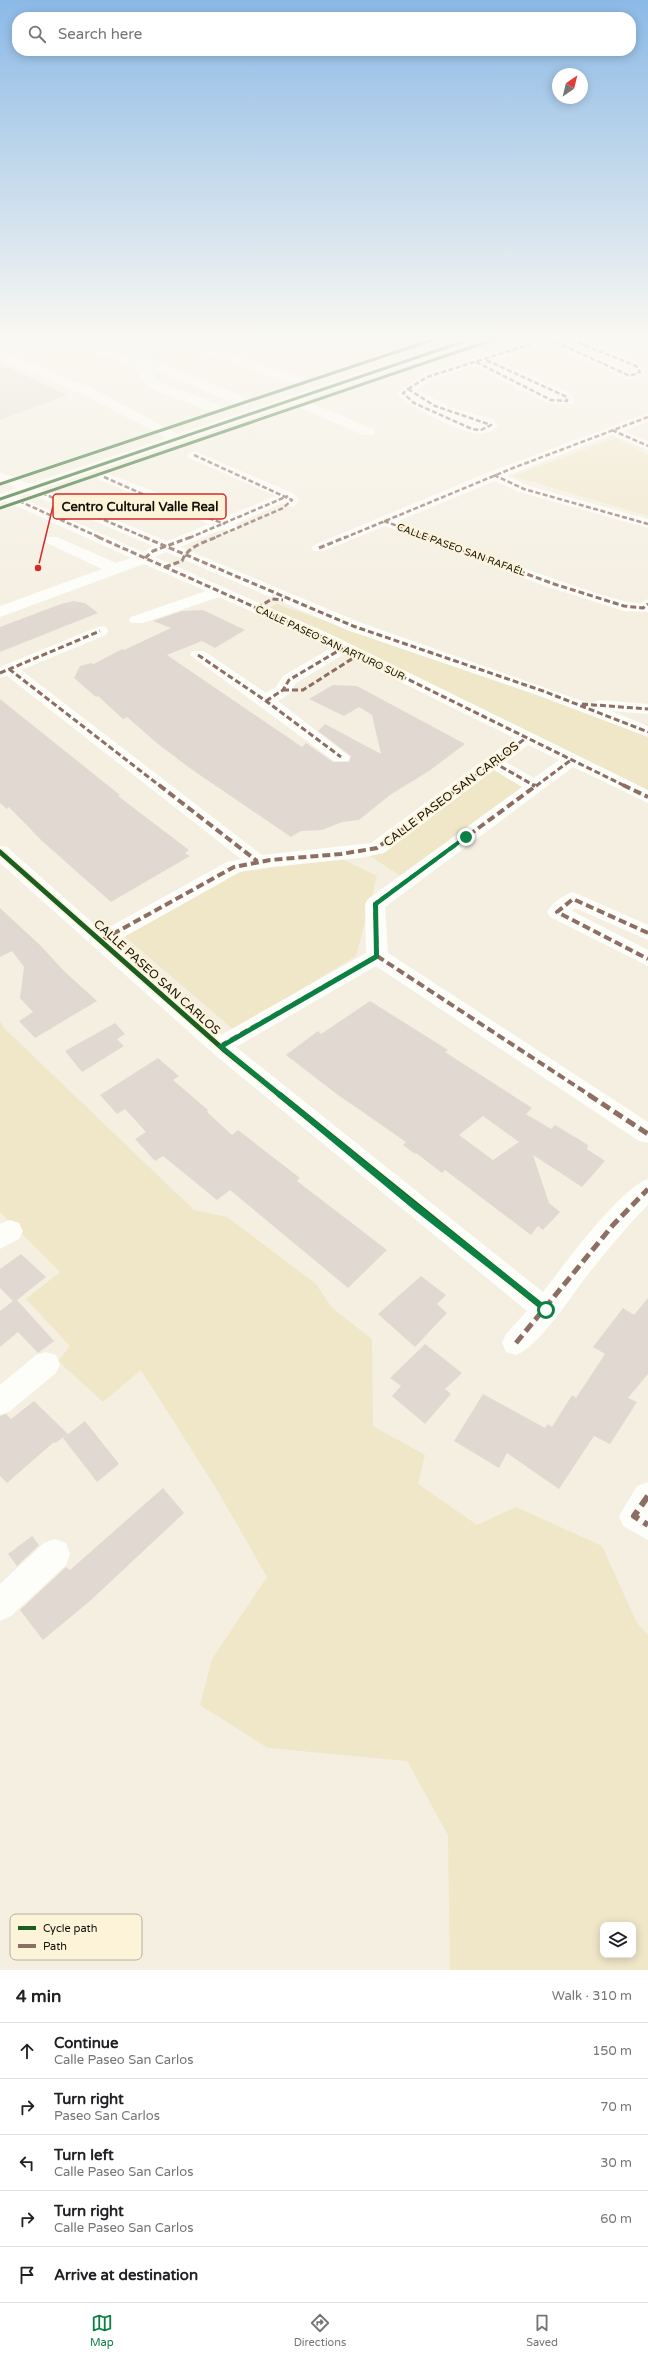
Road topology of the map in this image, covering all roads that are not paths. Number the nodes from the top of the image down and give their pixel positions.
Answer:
1 (158, 431) edge
2 (163, 431) edge
3 (199, 431) edge
4 (610, 431) edge
5 (614, 431) edge
6 (178, 438) junction
7 (648, 446) edge
8 (194, 455) dead end
9 (494, 475) junction
10 (104, 477) dead end
11 (3, 487) edge
12 (32, 489) junction
13 (82, 510) junction
14 (63, 520) junction
15 (384, 521) junction
16 (648, 524) edge
17 (229, 526) junction
18 (52, 540) dead end
19 (167, 547) junction
20 (319, 548) dead end
21 (184, 555) junction
22 (145, 558) junction
23 (165, 566) junction
24 (114, 568) junction
25 (222, 591) junction
26 (289, 600) junction
27 (648, 604) edge
28 (257, 608) junction
29 (0, 612) edge
30 (137, 620) dead end
31 (100, 631) dead end
32 (350, 652) junction
33 (198, 655) dead end
34 (5, 671) edge
35 (266, 701) junction
36 (572, 702) junction
37 (648, 709) edge
38 (648, 732) edge
39 (526, 738) junction
40 (341, 757) dead end
41 (571, 760) junction
42 (493, 762) junction
43 (535, 786) junction
44 (648, 797) edge
45 (0, 852) edge
46 (257, 861) junction
47 (648, 933) edge
48 (102, 940) junction
49 (377, 956) junction
50 (648, 959) edge
51 (220, 1046) junction
52 (648, 1134) edge
53 (648, 1189) edge
54 (546, 1310) junction
55 (516, 1343) dead end
56 (46, 1364) dead end
57 (0, 1402) edge
58 (648, 1496) edge
59 (648, 1525) edge
60 (55, 1554) dead end
61 (0, 1605) edge

1 - 11 street
2 - 6 street
3 - 6 street
4 - 9 street, CALLE PASEO SAN RAFAÉL
5 - 7 street
6 - 12 street
8 - 17 street
9 - 15 street, CALLE PASEO SAN RAFAÉL
9 - 16 street
10 - 17 street
11 - 12 street, CALLE PASEO SAN ARTURO SUR
11 - 14 street, CALLE PASEO SAN ARTURO SUR
12 - 13 street, CALLE PASEO SAN ARTURO SUR
13 - 14 street
13 - 19 street, CALLE PASEO SAN ARTURO SUR
14 - 22 street, CALLE PASEO SAN ARTURO SUR
15 - 20 street
15 - 27 street, CALLE PASEO SAN RAFAÉL
17 - 19 street
17 - 21 street
18 - 24 street
19 - 21 street, CALLE PASEO SAN ARTURO SUR
19 - 22 street
21 - 23 street
21 - 26 street, CALLE PASEO SAN ARTURO SUR
22 - 23 street, CALLE PASEO SAN ARTURO SUR
22 - 24 street
23 - 25 street, CALLE PASEO SAN ARTURO SUR
24 - 29 street
25 - 28 street, CALLE PASEO SAN ARTURO SUR
25 - 30 street
26 - 28 street
26 - 36 street, CALLE PASEO SAN ARTURO SUR
28 - 32 street, CALLE PASEO SAN ARTURO SUR
31 - 34 street
32 - 35 street
32 - 39 street, CALLE PASEO SAN ARTURO SUR
33 - 35 street
34 - 46 street
35 - 40 street
36 - 37 street
36 - 38 street, CALLE PASEO SAN ARTURO SUR
39 - 41 street, CALLE PASEO SAN ARTURO SUR
39 - 42 street, CALLE PASEO SAN CARLOS
41 - 43 street
41 - 44 street, CALLE PASEO SAN ARTURO SUR
42 - 43 street
42 - 46 street, CALLE PASEO SAN CARLOS
43 - 49 street
45 - 48 street, CALLE PASEO SAN CARLOS
46 - 48 street, CALLE PASEO SAN CARLOS
47 - 50 street
48 - 51 street, CALLE PASEO SAN CARLOS
49 - 51 street
49 - 52 street
51 - 54 street, CALLE PASEO SAN CARLOS
53 - 54 street
54 - 55 street
56 - 57 street
58 - 59 street
60 - 61 street

